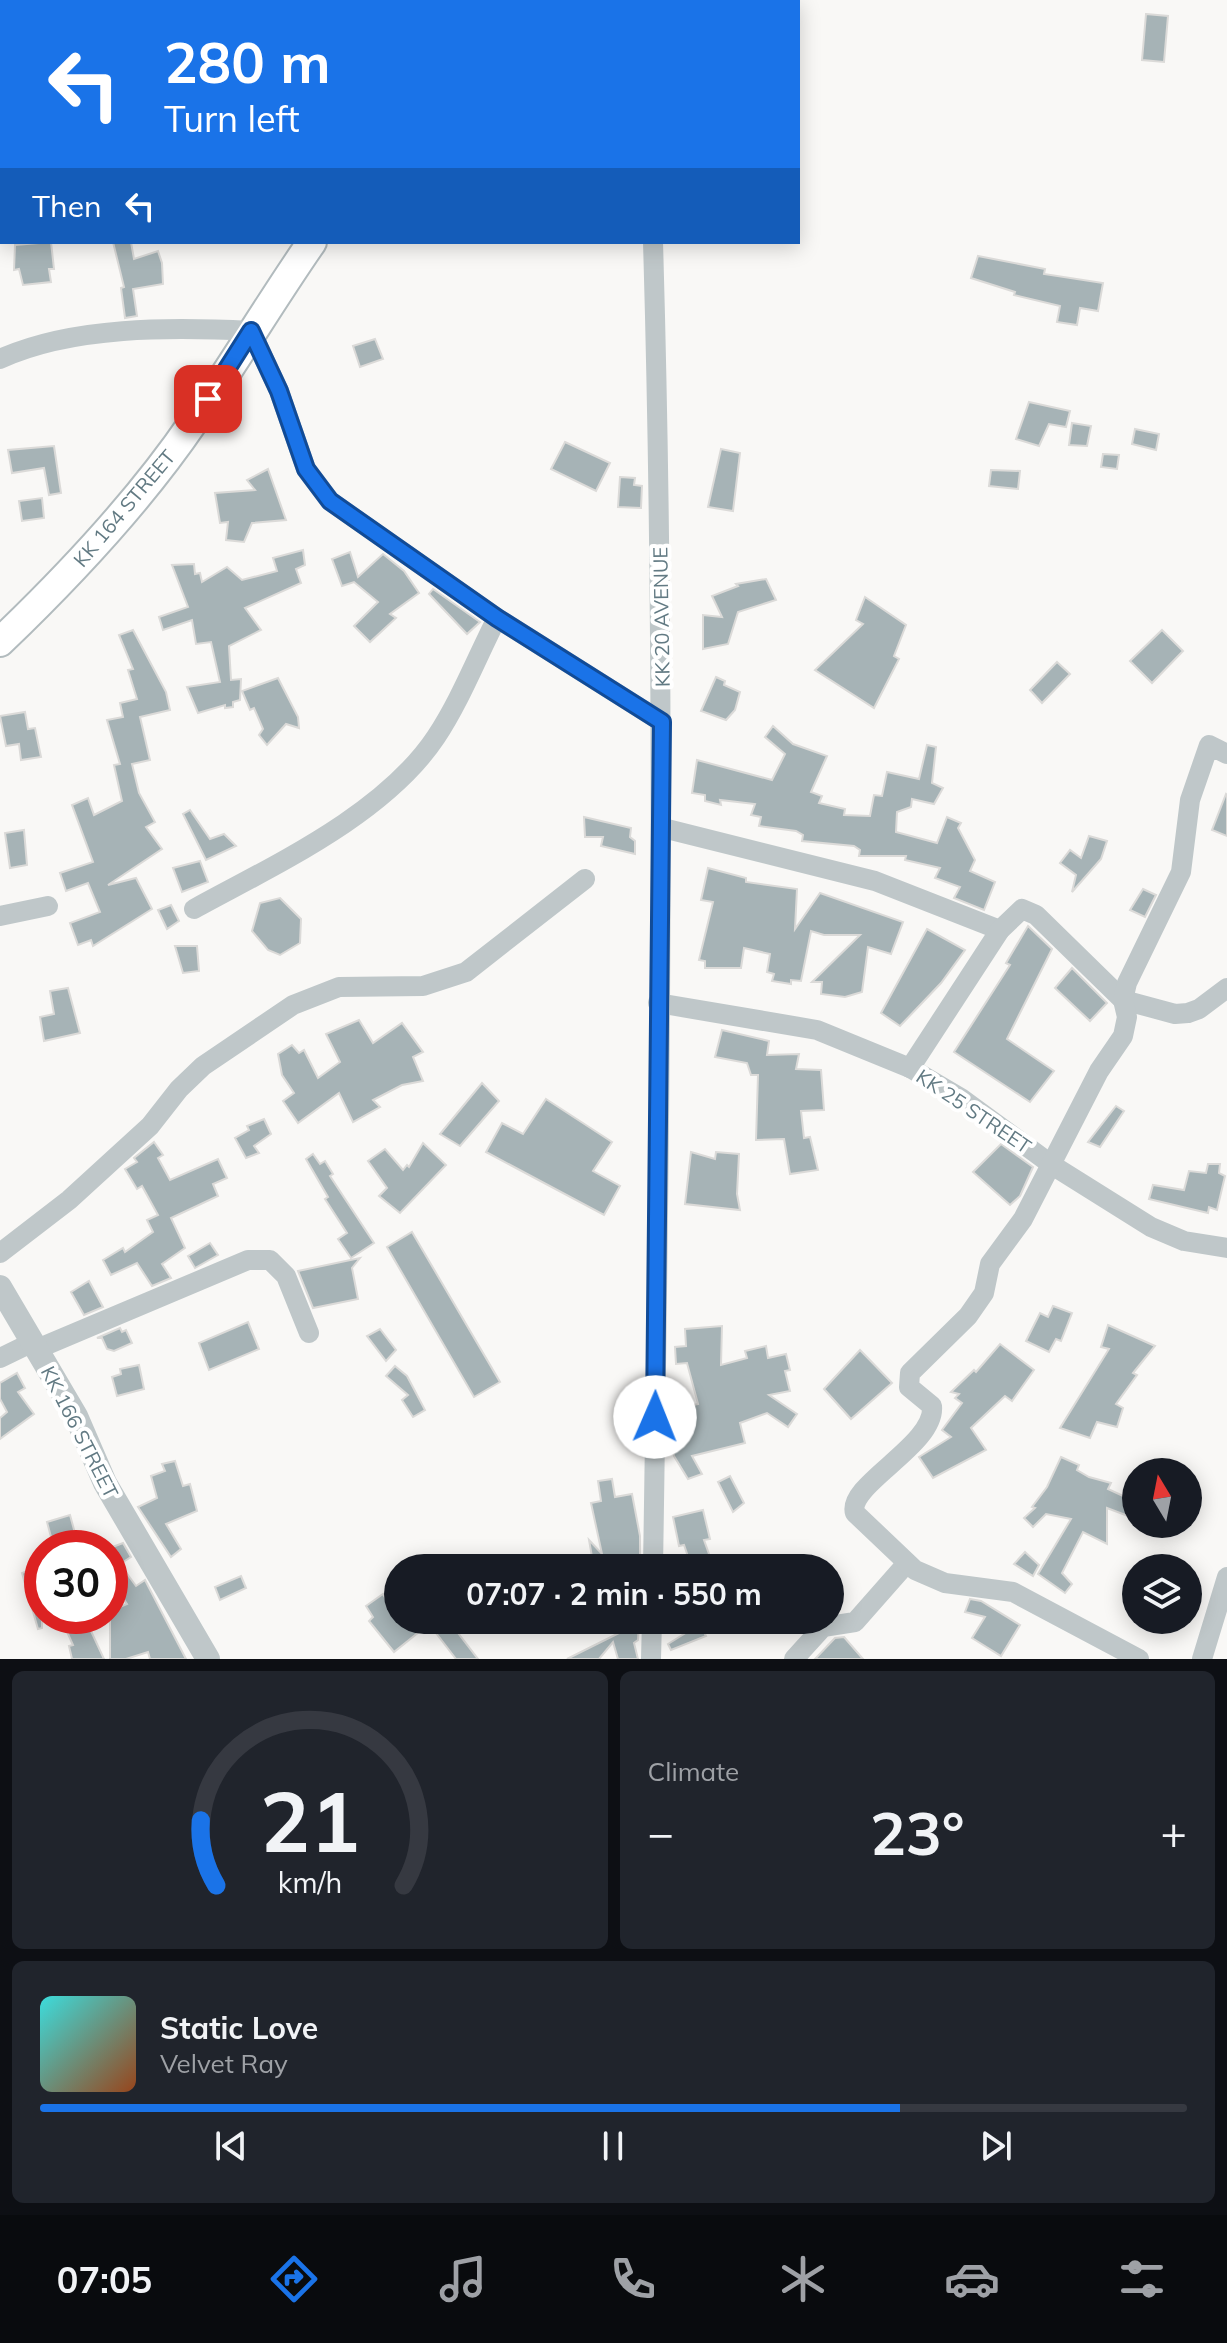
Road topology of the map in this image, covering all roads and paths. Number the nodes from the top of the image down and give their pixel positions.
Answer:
1 (311, 244) edge
2 (653, 244) edge
3 (251, 331) junction
4 (0, 359) edge
5 (497, 618) junction
6 (0, 642) edge
7 (662, 722) junction
8 (1227, 754) edge
9 (663, 828) junction
10 (585, 879) dead end
11 (48, 906) dead end
12 (194, 909) dead end
13 (0, 916) edge
14 (1000, 930) junction
15 (1227, 988) edge
16 (1123, 1000) junction
17 (658, 1003) junction
18 (910, 1068) junction
19 (1052, 1165) junction
20 (1227, 1248) edge
21 (0, 1253) edge
22 (0, 1287) edge
23 (309, 1333) dead end
24 (35, 1346) junction
25 (0, 1358) edge
26 (653, 1554) edge
27 (907, 1563) junction
28 (1227, 1577) edge
29 (652, 1634) edge
30 (208, 1659) edge
31 (651, 1659) edge
32 (794, 1659) edge
33 (1139, 1659) edge
34 (1202, 1659) edge

1 - 3 main road, KK 164 STREET
2 - 7 street, KK 20 AVENUE
3 - 4 street
3 - 5 street
3 - 6 main road, KK 164 STREET
5 - 7 street
5 - 12 street
7 - 9 street, KK 20 AVENUE
8 - 16 street
9 - 14 street
9 - 17 street, KK 20 AVENUE
10 - 21 street
11 - 13 street
14 - 16 street
14 - 18 street
15 - 16 street
16 - 19 street
17 - 18 street, KK 25 STREET
17 - 26 street, KK 20 AVENUE
18 - 19 street, KK 25 STREET
19 - 20 street, KK 25 STREET
19 - 27 street
22 - 24 street, KK 166 STREET
23 - 24 street
24 - 25 street
24 - 30 street, KK 166 STREET
27 - 32 street
27 - 33 street
28 - 34 street
29 - 31 street

